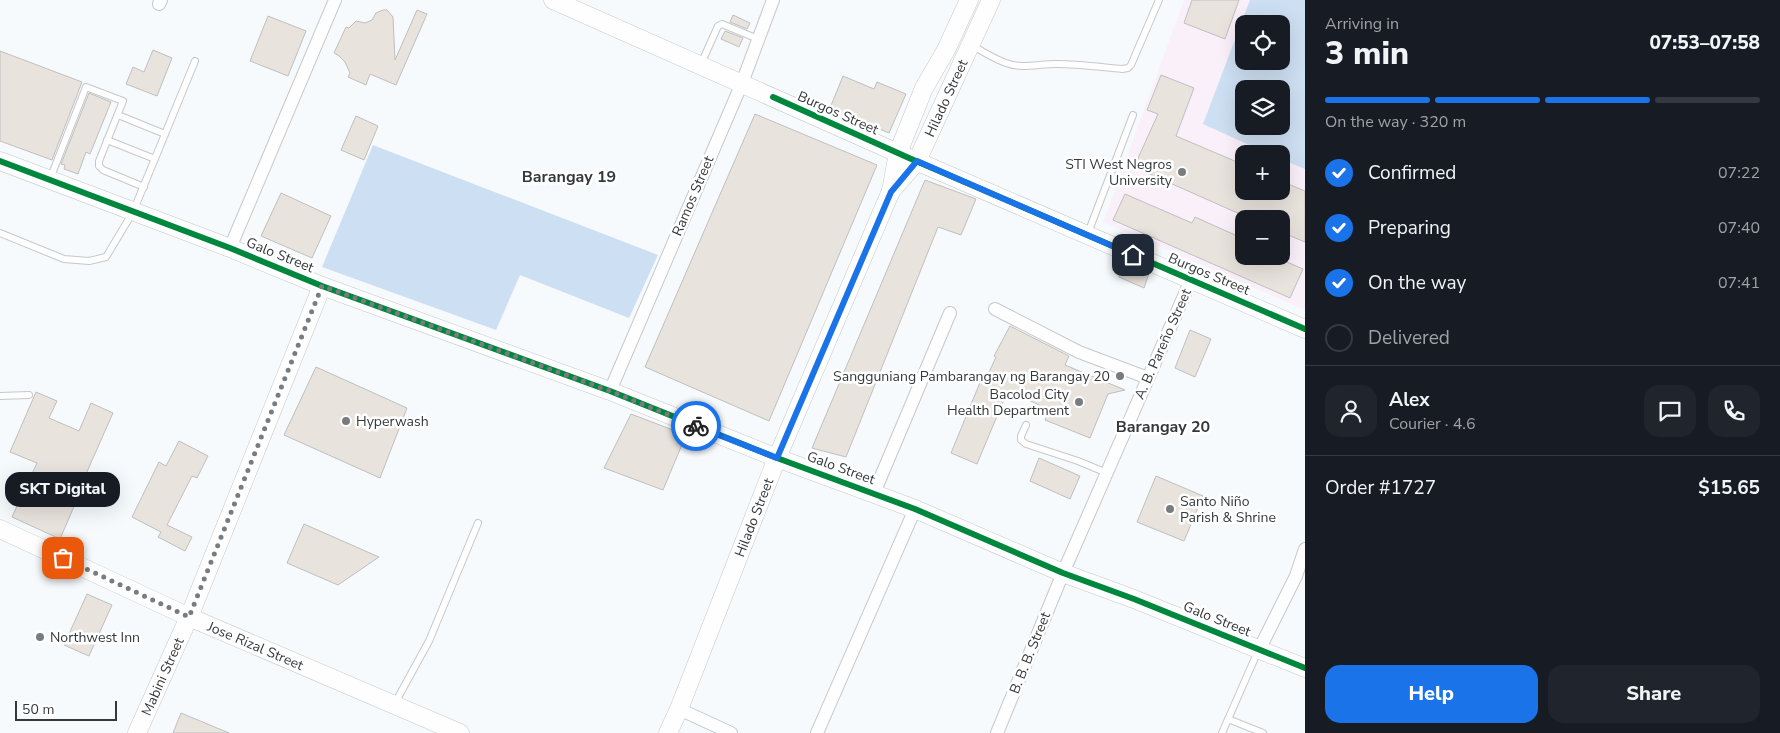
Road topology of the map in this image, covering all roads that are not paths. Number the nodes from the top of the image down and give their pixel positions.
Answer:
1 (335, 0) edge
2 (553, 0) edge
3 (773, 0) edge
4 (969, 0) edge
5 (991, 0) edge
6 (1159, 0) edge
7 (758, 39) junction
8 (946, 50) junction
9 (967, 51) junction
10 (195, 61) dead end
11 (701, 65) junction
12 (742, 82) junction
13 (118, 115) junction
14 (1133, 115) dead end
15 (165, 134) junction
16 (107, 140) junction
17 (898, 153) junction
18 (155, 159) junction
19 (0, 161) edge
20 (917, 161) junction
21 (50, 180) junction
22 (144, 187) junction
23 (891, 192) junction
24 (133, 212) junction
25 (0, 233) edge
26 (1087, 235) junction
27 (230, 248) junction
28 (1191, 280) junction
29 (322, 286) junction
30 (995, 309) dead end
31 (950, 313) dead end
32 (1305, 329) edge
33 (1148, 378) junction
34 (610, 391) junction
35 (29, 395) dead end
36 (0, 396) edge
37 (1026, 425) dead end
38 (777, 458) junction
39 (1107, 473) junction
40 (874, 493) junction
41 (916, 509) junction
42 (478, 523) dead end
43 (0, 529) edge
44 (1305, 549) edge
45 (1063, 573) junction
46 (189, 617) junction
47 (1259, 650) junction
48 (1305, 668) edge
49 (394, 704) junction
50 (678, 709) junction
51 (1228, 719) junction
52 (441, 729) edge
53 (137, 733) edge
54 (460, 733) edge
55 (668, 733) edge
56 (731, 733) edge
57 (817, 733) edge
58 (997, 733) edge
59 (1222, 733) edge
60 (1263, 733) edge

1 - 27 street
2 - 11 street, Burgos Street
3 - 7 street, Ramos Street
4 - 8 street, Hilado Street
5 - 9 street, Hilado Street
6 - 9 lane
7 - 11 lane
7 - 12 street, Ramos Street
8 - 9 street
8 - 17 street, Hilado Street
9 - 20 street, Hilado Street
10 - 15 lane
11 - 12 street, Burgos Street
12 - 17 street, Burgos Street
12 - 34 street, Ramos Street
13 - 15 lane
13 - 16 lane
13 - 21 lane
14 - 26 lane
15 - 18 lane
16 - 18 lane
16 - 22 lane
17 - 20 street, Burgos Street
17 - 23 street, Hilado Street
18 - 22 lane
19 - 21 street, Galo Street
20 - 23 street, Hilado Street
20 - 26 street, Burgos Street
21 - 24 street, Galo Street
22 - 24 lane
23 - 38 street, Hilado Street
24 - 25 lane
24 - 27 street, Galo Street
26 - 28 street, Burgos Street
27 - 29 street, Galo Street
28 - 32 street, Burgos Street
28 - 33 street, A. B. Pareño Street
29 - 34 street, Galo Street
29 - 46 street, Mabini Street
30 - 33 street
31 - 40 street
33 - 39 street, A. B. Pareño Street
34 - 38 street, Galo Street
35 - 36 lane
37 - 39 lane
38 - 40 street, Galo Street
38 - 50 street, Hilado Street
39 - 45 street, A. B. Pareño Street
40 - 41 street, Galo Street
41 - 45 street, Galo Street
41 - 57 street
42 - 49 lane
43 - 46 street, Jose Rizal Street
44 - 47 street
45 - 47 street, Galo Street
45 - 58 street, B. B. B. Street
46 - 49 street, Jose Rizal Street
46 - 53 street, Mabini Street
47 - 48 street, Galo Street
47 - 51 lane
49 - 52 street, Jose Rizal Street
50 - 55 street, Hilado Street
50 - 56 street
51 - 59 lane
51 - 60 lane
52 - 54 street, Jose Rizal Street

